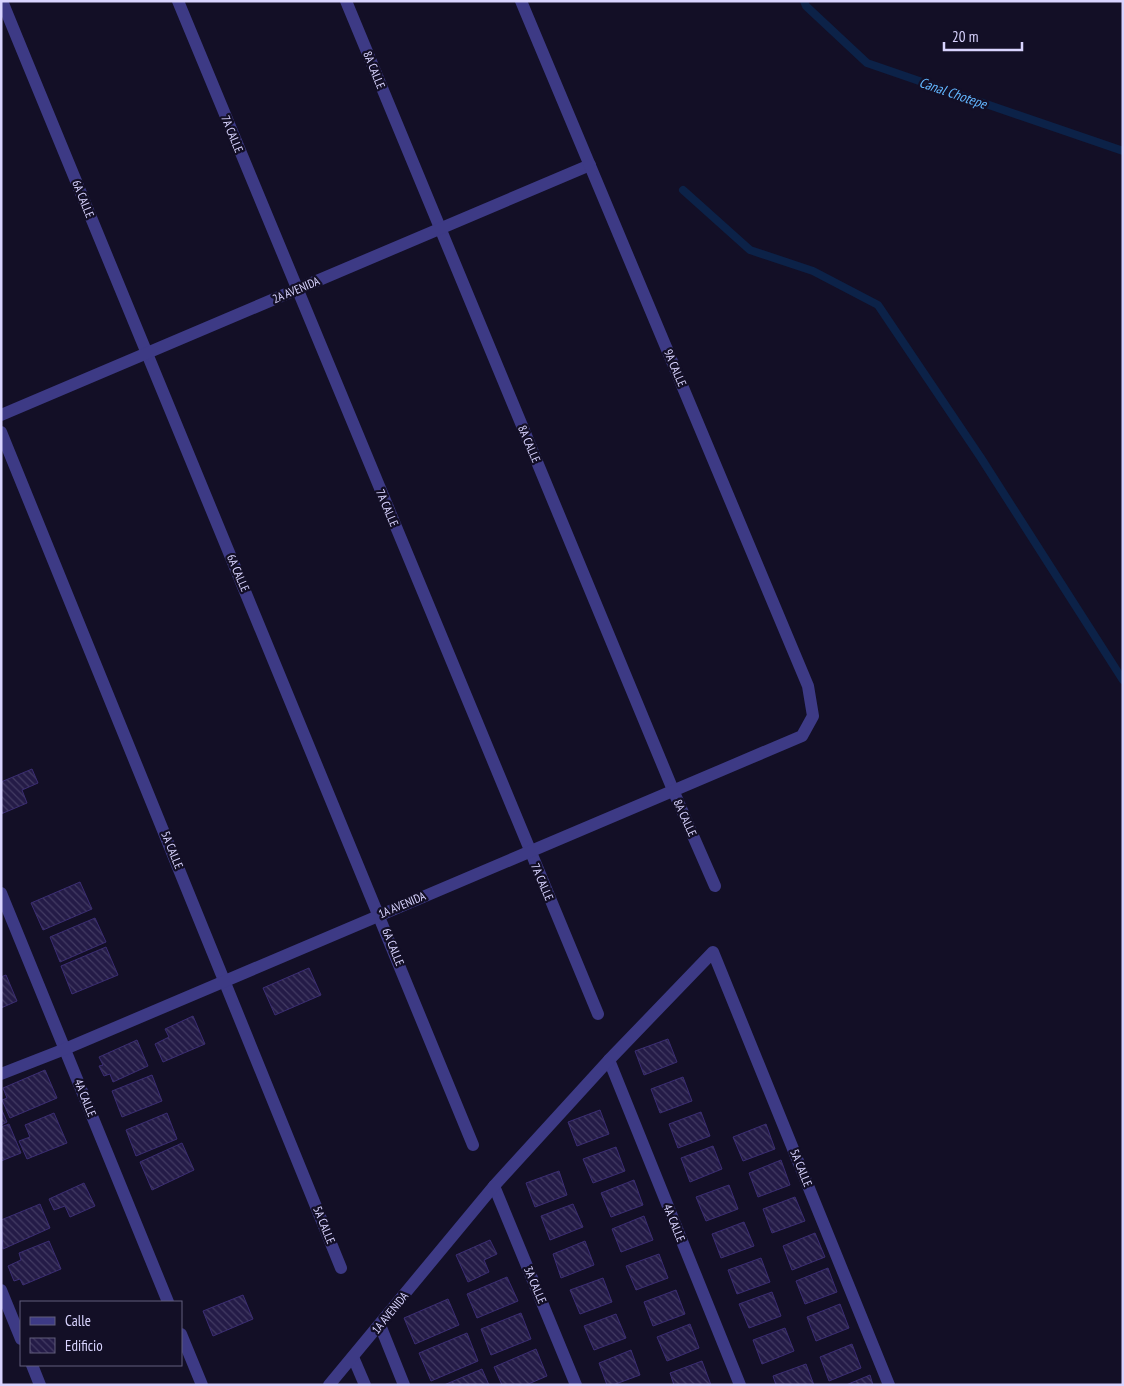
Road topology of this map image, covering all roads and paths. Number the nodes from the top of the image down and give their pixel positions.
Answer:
1 (2, 1) edge
2 (178, 1) edge
3 (346, 1) edge
4 (521, 1) edge
5 (590, 165) junction
6 (440, 229) junction
7 (297, 290) junction
8 (146, 353) junction
9 (1, 415) edge
10 (1, 432) edge
11 (802, 736) joint
12 (673, 790) junction
13 (529, 851) junction
14 (715, 886) dead end
15 (1, 893) edge
16 (380, 915) junction
17 (712, 952) joint
18 (225, 980) junction
19 (598, 1014) dead end
20 (65, 1049) junction
21 (609, 1060) junction
22 (1, 1074) edge
23 (472, 1146) dead end
24 (494, 1186) junction
25 (341, 1268) dead end
26 (1, 1290) edge
27 (168, 1301) edge
28 (380, 1325) junction
29 (182, 1336) edge
30 (20, 1337) edge
31 (353, 1357) junction
32 (32, 1366) edge
33 (40, 1385) edge
34 (202, 1385) edge
35 (329, 1385) edge
36 (365, 1385) edge
37 (404, 1385) edge
38 (576, 1385) edge
39 (740, 1385) edge
40 (889, 1385) edge

1 - 8 street, 6A CALLE
2 - 7 street, 7A CALLE
3 - 6 street, 8A CALLE
4 - 5 street, 9A CALLE
5 - 6 street, 2A AVENIDA
5 - 11 street, 9A CALLE
6 - 7 street, 2A AVENIDA
6 - 12 street, 8A CALLE
7 - 8 street, 2A AVENIDA
7 - 13 street, 7A CALLE
8 - 9 street, 2A AVENIDA
8 - 16 street, 6A CALLE
10 - 18 street, 5A CALLE
11 - 12 street, 1A AVENIDA
12 - 13 street, 1A AVENIDA
12 - 14 street, 8A CALLE
13 - 16 street, 1A AVENIDA
13 - 19 street, 7A CALLE
15 - 20 street, 4A CALLE
16 - 18 street, 1A AVENIDA
16 - 23 street, 6A CALLE
17 - 21 street, 1A AVENIDA
17 - 40 street, 5A CALLE
18 - 20 street, 1A AVENIDA
18 - 25 street, 5A CALLE
20 - 22 street, 1A AVENIDA
20 - 27 street, 4A CALLE
21 - 24 street, 1A AVENIDA
21 - 39 street, 4A CALLE
24 - 28 street, 1A AVENIDA
24 - 38 street, 3A CALLE
26 - 30 street
28 - 31 street, 1A AVENIDA
28 - 37 street
29 - 34 street
31 - 35 street, 1A AVENIDA
31 - 36 street
32 - 33 street

